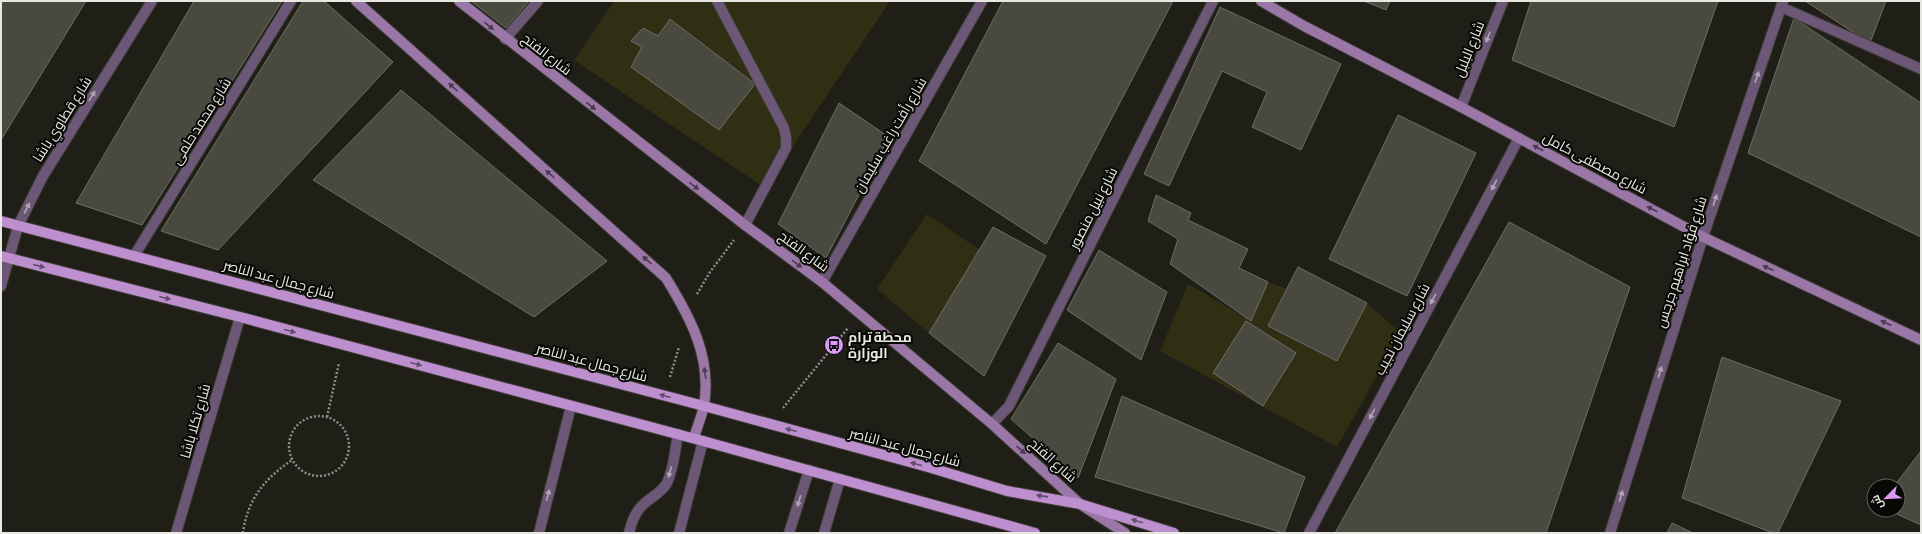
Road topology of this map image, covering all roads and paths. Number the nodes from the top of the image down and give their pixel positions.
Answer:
1 (152, 1) edge
2 (291, 1) edge
3 (356, 1) edge
4 (458, 1) edge
5 (538, 1) edge
6 (717, 1) edge
7 (982, 1) edge
8 (1213, 1) edge
9 (1261, 1) edge
10 (1503, 1) edge
11 (1782, 4) edge
12 (505, 39) junction
13 (1921, 69) edge
14 (1461, 106) junction
15 (1519, 138) junction
16 (1, 221) edge
17 (745, 225) junction
18 (18, 226) junction
19 (1703, 237) junction
20 (134, 256) junction
21 (5, 257) edge
22 (822, 282) junction
23 (1, 286) edge
24 (860, 313) junction
25 (240, 317) junction
26 (1921, 340) edge
27 (343, 345) junction
28 (572, 406) junction
29 (704, 406) junction
30 (327, 417) junction
31 (771, 424) junction
32 (992, 424) junction
33 (678, 434) junction
34 (698, 439) junction
35 (292, 460) junction
36 (809, 470) junction
37 (840, 478) junction
38 (1080, 504) junction
39 (1022, 531) edge
40 (176, 533) edge
41 (243, 533) edge
42 (539, 533) edge
43 (629, 533) edge
44 (679, 533) edge
45 (789, 533) edge
46 (824, 533) edge
47 (1034, 533) edge
48 (1125, 533) edge
49 (1174, 533) edge
50 (1309, 533) edge
51 (1610, 533) edge

18 -> 1 street, شارع قطاوي باشا
2 - 20 street, شارع محمد حلمى
29 -> 3 street
4 -> 12 street, شارع الفتح
5 - 12 street
6 - 17 street
7 - 22 street, شارع رأفت راغب سليمان
8 - 32 street, شارع نبيل منصور
9 - 14 street, شارع مصطفى كامل
10 -> 14 street, شارع البلبل
11 - 13 street
19 -> 11 street, شارع فؤاد ابراهيم جرجس
12 -> 17 street, شارع الفتح
14 - 15 street, شارع مصطفى كامل
19 -> 15 street, شارع مصطفى كامل
15 -> 50 street, شارع سليمان نجيب
16 - 18 main road, شارع جمال عبد الناصر
17 -> 22 street, شارع الفتح
18 - 20 main road, شارع جمال عبد الناصر
18 - 21 street, شارع قطاوي باشا
26 -> 19 street, شارع مصطفى كامل
51 -> 19 street, شارع فؤاد ابراهيم جرجس
29 -> 20 main road, شارع جمال عبد الناصر
21 - 23 street, شارع قطاوي باشا
21 -> 25 main road
22 - 24 street, شارع الفتح
24 - 31 path
24 - 32 street, شارع الفتح
25 -> 27 main road
25 - 40 street, شارع تكلا باشا
27 -> 28 main road
27 - 30 path
28 - 33 main road
42 -> 28 street
29 - 31 main road, شارع جمال عبد الناصر
29 - 34 street
30 - 35 path
30 - 35 path
38 -> 31 main road, شارع جمال عبد الناصر
32 -> 38 street, شارع الفتح
33 - 34 main road
33 -> 43 street
34 - 36 main road
34 - 44 street
35 - 41 path
36 - 37 main road
36 -> 45 street
37 - 39 main road
37 - 46 street
38 - 48 street, شارع الفتح
49 -> 38 main road, شارع جمال عبد الناصر
39 - 47 main road

